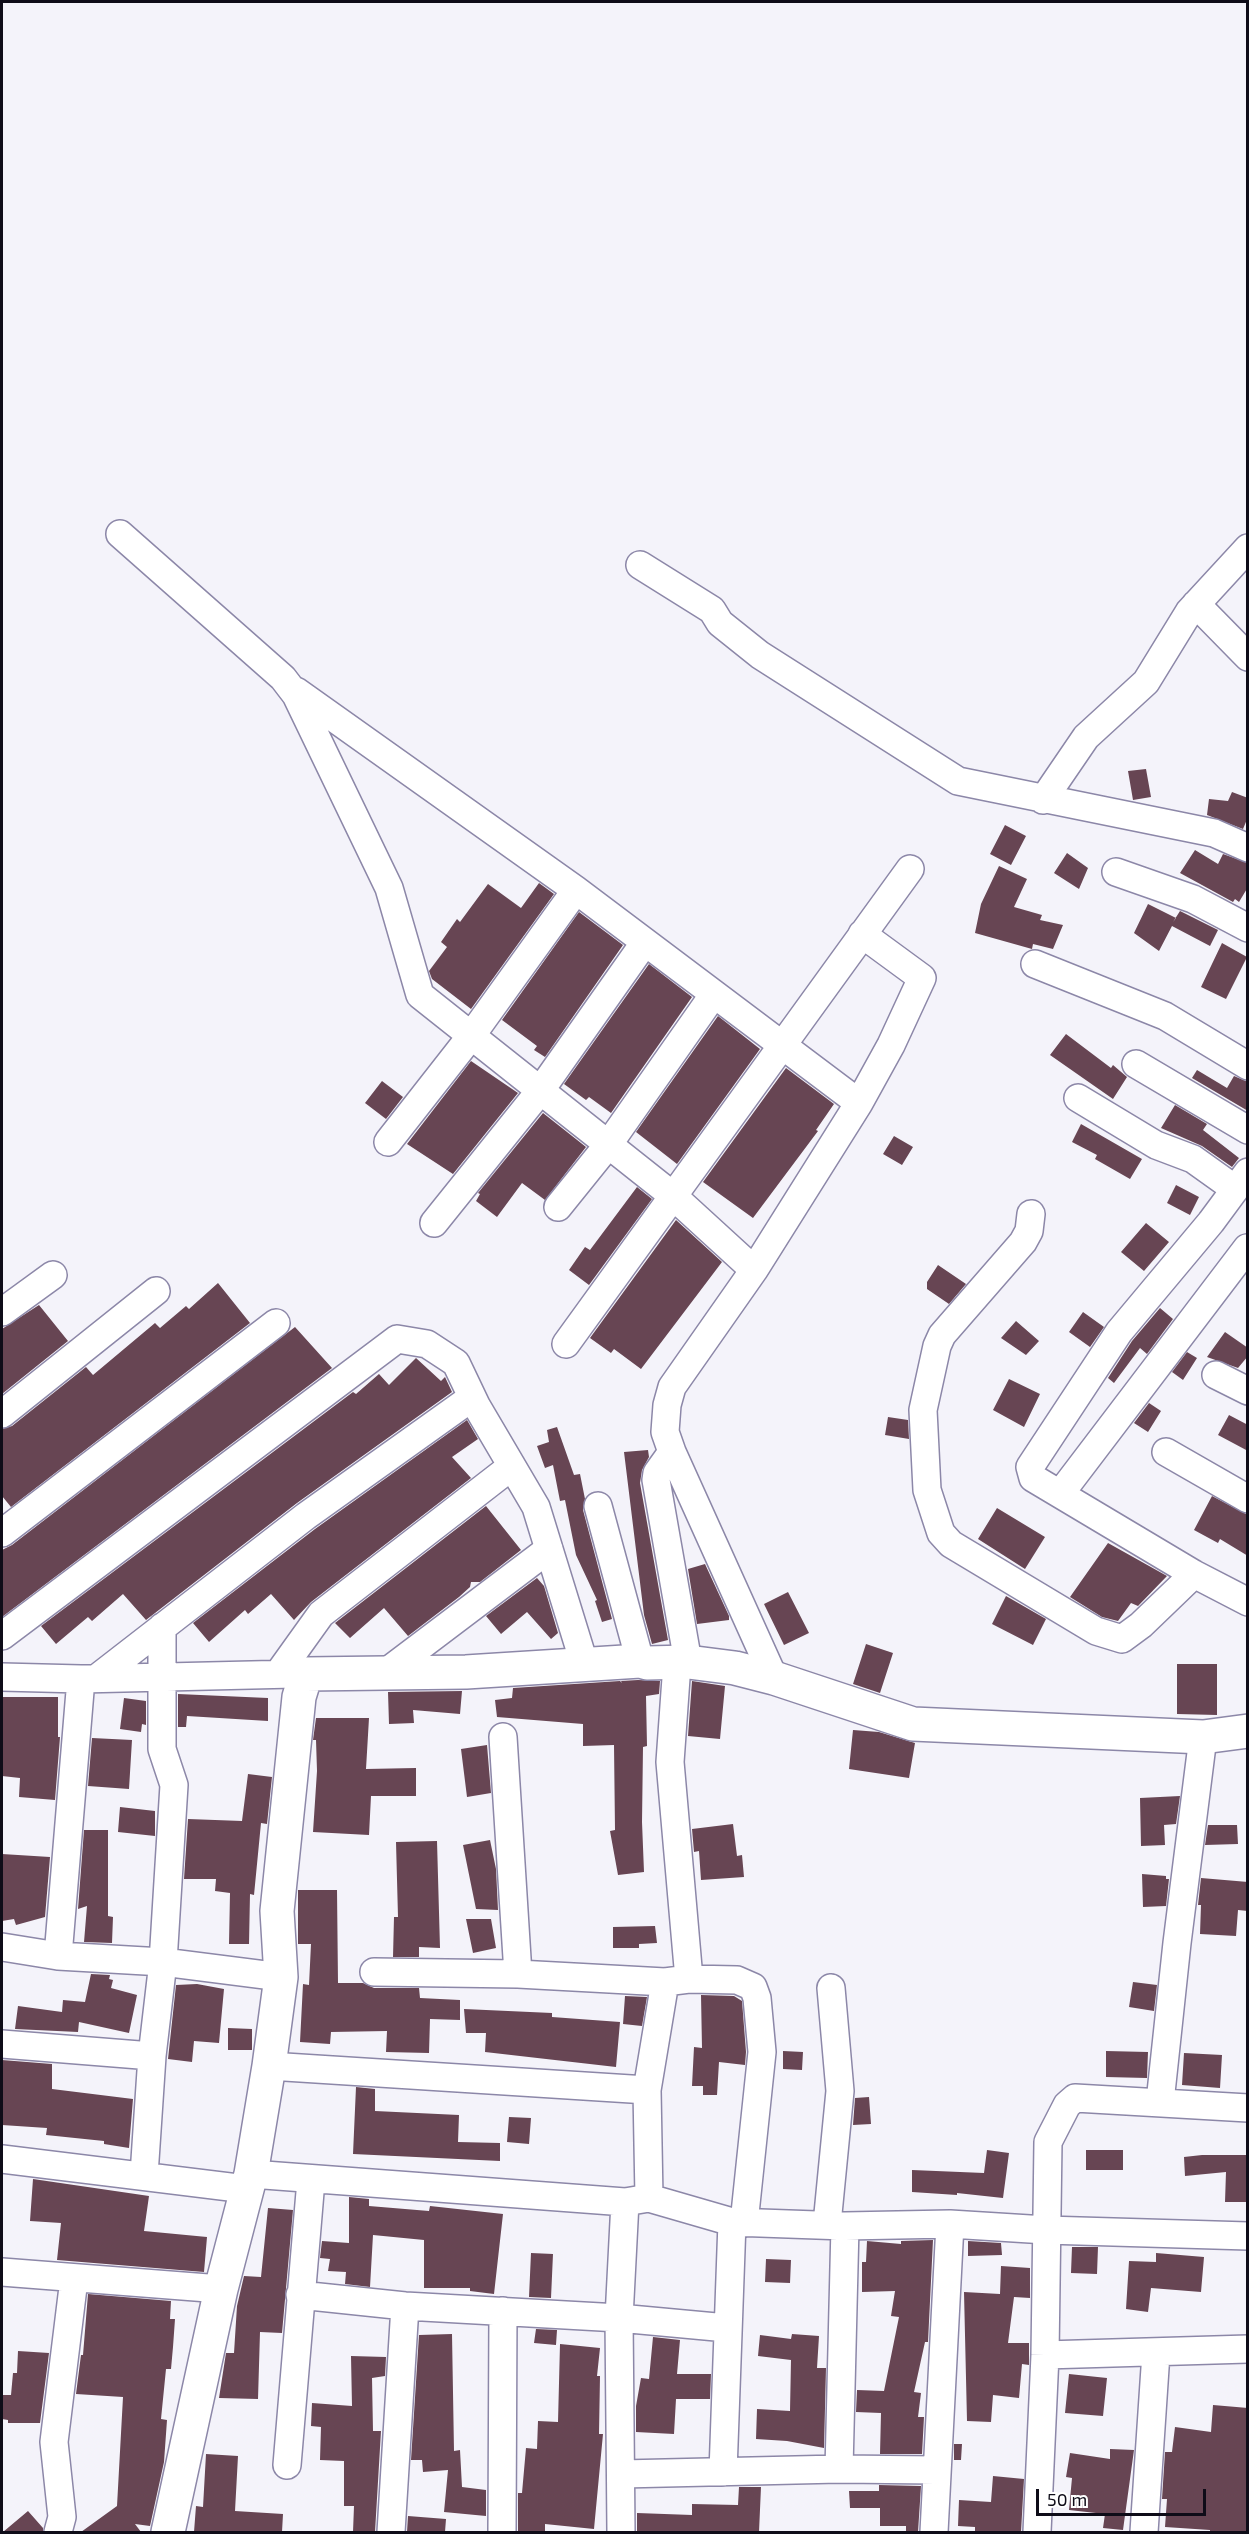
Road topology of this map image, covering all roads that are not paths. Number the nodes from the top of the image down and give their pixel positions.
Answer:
1 (120, 534) dead end
2 (1248, 548) edge
3 (640, 566) dead end
4 (1196, 604) junction
5 (1248, 657) edge
6 (291, 687) junction
7 (1043, 800) junction
8 (1248, 848) edge
9 (910, 868) dead end
10 (1116, 872) dead end
11 (576, 890) junction
12 (1248, 928) edge
13 (862, 934) junction
14 (645, 942) junction
15 (1035, 964) dead end
16 (714, 994) junction
17 (471, 1036) junction
18 (782, 1044) junction
19 (1136, 1064) dead end
20 (1248, 1066) edge
21 (540, 1091) junction
22 (1078, 1098) dead end
23 (860, 1103) junction
24 (1248, 1130) edge
25 (388, 1142) dead end
26 (608, 1145) junction
27 (1241, 1181) edge
28 (672, 1195) junction
29 (558, 1207) dead end
30 (1030, 1214) dead end
31 (1211, 1222) junction
32 (434, 1223) dead end
33 (1247, 1248) edge
34 (754, 1270) junction
35 (53, 1275) dead end
36 (156, 1291) dead end
37 (2, 1312) edge
38 (276, 1323) dead end
39 (566, 1344) dead end
40 (1216, 1375) dead end
41 (1248, 1391) edge
42 (476, 1405) junction
43 (2, 1414) edge
44 (672, 1452) junction
45 (1166, 1452) dead end
46 (512, 1466) junction
47 (1060, 1494) junction
48 (1248, 1499) edge
49 (598, 1506) dead end
50 (2, 1533) edge
51 (549, 1549) junction
52 (1194, 1574) junction
53 (1248, 1602) edge
54 (162, 1628) junction
55 (2, 1636) edge
56 (640, 1661) junction
57 (683, 1663) junction
58 (585, 1666) junction
59 (385, 1673) junction
60 (292, 1674) junction
61 (2, 1677) edge
62 (160, 1677) junction
63 (89, 1678) junction
64 (774, 1678) junction
65 (1248, 1731) edge
66 (503, 1737) dead end
67 (1203, 1737) junction
68 (2, 1947) edge
69 (58, 1956) junction
70 (163, 1962) junction
71 (374, 1972) dead end
72 (518, 1974) junction
73 (281, 1977) junction
74 (677, 1981) junction
75 (831, 1988) dead end
76 (2, 2044) edge
77 (152, 2056) junction
78 (269, 2066) junction
79 (647, 2090) junction
80 (1160, 2103) junction
81 (1248, 2108) edge
82 (2, 2159) edge
83 (144, 2175) junction
84 (311, 2180) junction
85 (249, 2181) junction
86 (637, 2200) junction
87 (738, 2222) junction
88 (950, 2224) junction
89 (836, 2225) junction
90 (1046, 2230) junction
91 (1248, 2236) edge
92 (2, 2272) edge
93 (74, 2279) junction
94 (221, 2289) junction
95 (300, 2295) junction
96 (405, 2306) junction
97 (503, 2312) junction
98 (619, 2318) junction
99 (727, 2328) junction
100 (1248, 2349) edge
101 (1156, 2353) junction
102 (1045, 2355) junction
103 (287, 2465) dead end
104 (839, 2469) junction
105 (936, 2470) junction
106 (723, 2472) junction
107 (622, 2474) junction
108 (58, 2532) edge
109 (168, 2532) edge
110 (391, 2532) edge
111 (502, 2532) edge
112 (621, 2532) edge
113 (934, 2532) edge
114 (1037, 2532) edge
115 (1144, 2532) edge

1 - 6 street
2 - 4 street
3 - 7 street
4 - 5 street
4 - 7 street
6 - 11 street
6 - 17 street
7 - 8 street
9 - 13 street
10 - 12 street
11 - 14 street
11 - 17 street
13 - 18 street
13 - 23 street
14 - 16 street
14 - 21 street
15 - 20 street
16 - 18 street
16 - 26 street
17 - 21 street
17 - 25 street
18 - 23 street
18 - 28 street
19 - 24 street
21 - 26 street
21 - 32 street
22 - 27 street
23 - 34 street
26 - 28 street
26 - 29 street
27 - 31 street
28 - 34 street
28 - 39 street
30 - 52 street
31 - 33 street
31 - 47 street
33 - 47 street
34 - 44 street
35 - 37 street
36 - 43 street
38 - 50 street
40 - 41 street
42 - 46 street
42 - 54 street
42 - 55 street
44 - 57 street
44 - 64 street
45 - 48 street
46 - 51 street
46 - 60 street
47 - 52 street
49 - 56 street
51 - 58 street
51 - 59 street
52 - 53 street
54 - 62 street
54 - 63 street
56 - 57 street
56 - 58 street
57 - 64 street
57 - 74 street
58 - 59 street
59 - 60 street
60 - 62 street
60 - 73 street
61 - 63 street
62 - 63 street
62 - 70 street
63 - 69 street
64 - 67 street
65 - 67 street
66 - 72 street
67 - 80 street
68 - 69 street
69 - 70 street
70 - 73 street
70 - 77 street
71 - 72 street
72 - 74 street
73 - 78 street
74 - 79 street
74 - 87 street
75 - 89 street
76 - 77 street
77 - 83 street
78 - 79 street
78 - 85 street
79 - 86 street
80 - 81 street
80 - 90 street
82 - 83 street
83 - 85 street
84 - 85 street
84 - 86 street
84 - 95 street
85 - 94 street
86 - 87 street
86 - 98 street
87 - 89 street
87 - 99 street
88 - 89 street
88 - 90 street
88 - 105 street
89 - 104 street
90 - 91 street
90 - 102 street
92 - 93 street
93 - 94 street
93 - 108 street
94 - 109 street
95 - 96 street
95 - 103 street
96 - 97 street
96 - 110 street
97 - 98 street
97 - 111 street
98 - 99 street
98 - 107 street
99 - 106 street
100 - 101 street
101 - 102 street
101 - 115 street
102 - 114 street
104 - 105 street
104 - 106 street
105 - 113 street
106 - 107 street
107 - 112 street

